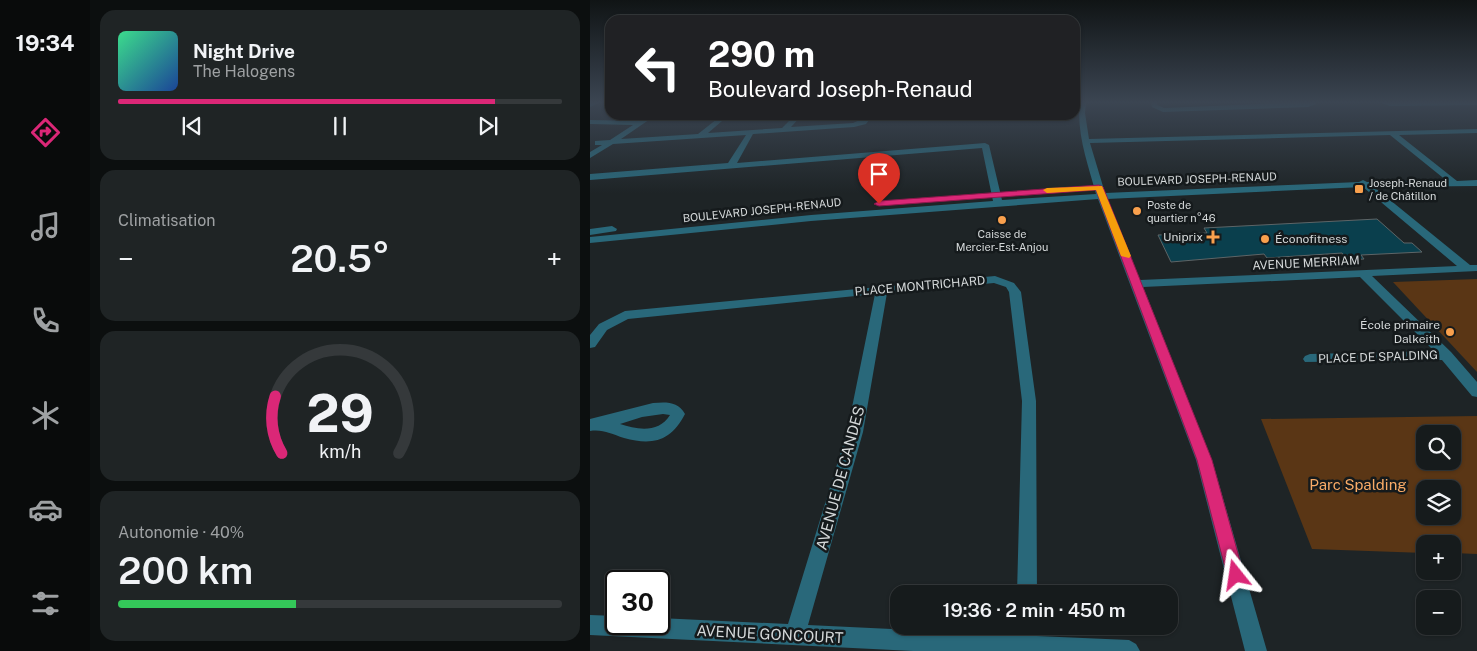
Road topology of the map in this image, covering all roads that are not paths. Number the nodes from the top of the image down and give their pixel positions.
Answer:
1 (615, 132) edge
2 (626, 132) edge
3 (704, 132) edge
4 (746, 132) edge
5 (751, 132) edge
6 (1084, 132) edge
7 (1377, 132) edge
8 (1390, 132) edge
9 (700, 136) junction
10 (1086, 141) junction
11 (611, 142) junction
12 (598, 143) junction
13 (590, 149) edge
14 (590, 156) edge
15 (732, 164) junction
16 (1444, 175) junction
17 (1477, 175) edge
18 (590, 176) edge
19 (1357, 177) junction
20 (1261, 180) junction
21 (1456, 183) junction
22 (1477, 183) edge
23 (1366, 185) junction
24 (1176, 188) junction
25 (1269, 188) junction
26 (1100, 191) junction
27 (996, 198) junction
28 (590, 232) edge
29 (590, 240) edge
30 (1472, 268) edge
31 (1363, 274) junction
32 (1137, 284) junction
33 (882, 290) junction
34 (590, 344) edge
35 (1446, 355) junction
36 (1310, 359) dead end
37 (1477, 392) edge
38 (1028, 585) edge
39 (590, 625) edge
40 (795, 635) junction
41 (1027, 636) edge
42 (1129, 651) edge
43 (1256, 651) edge

1 - 12 street
2 - 11 street
3 - 9 street
4 - 9 street
5 - 15 street
6 - 10 street
7 - 10 street
8 - 16 street
9 - 11 street
10 - 26 street
11 - 12 street
11 - 14 street
12 - 13 street
15 - 18 street
15 - 27 street
16 - 17 street, BOULEVARD JOSEPH-RENAUD
16 - 19 street, BOULEVARD JOSEPH-RENAUD
16 - 21 street
19 - 20 street, BOULEVARD JOSEPH-RENAUD
19 - 23 street
20 - 24 street, BOULEVARD JOSEPH-RENAUD
20 - 25 street
21 - 22 street, BOULEVARD JOSEPH-RENAUD
21 - 23 street, BOULEVARD JOSEPH-RENAUD
23 - 25 street, BOULEVARD JOSEPH-RENAUD
23 - 30 street
24 - 25 street, BOULEVARD JOSEPH-RENAUD
24 - 26 street, BOULEVARD JOSEPH-RENAUD
26 - 27 street, BOULEVARD JOSEPH-RENAUD
26 - 32 street
27 - 28 street, BOULEVARD JOSEPH-RENAUD
27 - 29 street, BOULEVARD JOSEPH-RENAUD
30 - 31 street, AVENUE MERRIAM
31 - 32 street, AVENUE MERRIAM
31 - 35 street
32 - 43 street
33 - 34 street, PLACE MONTRICHARD
33 - 38 street, PLACE MONTRICHARD
33 - 40 street, AVENUE DE CANDES
35 - 36 street, PLACE DE SPALDING
35 - 37 street
39 - 40 street, AVENUE GONCOURT
40 - 41 street, AVENUE GONCOURT
41 - 42 street, AVENUE GONCOURT

